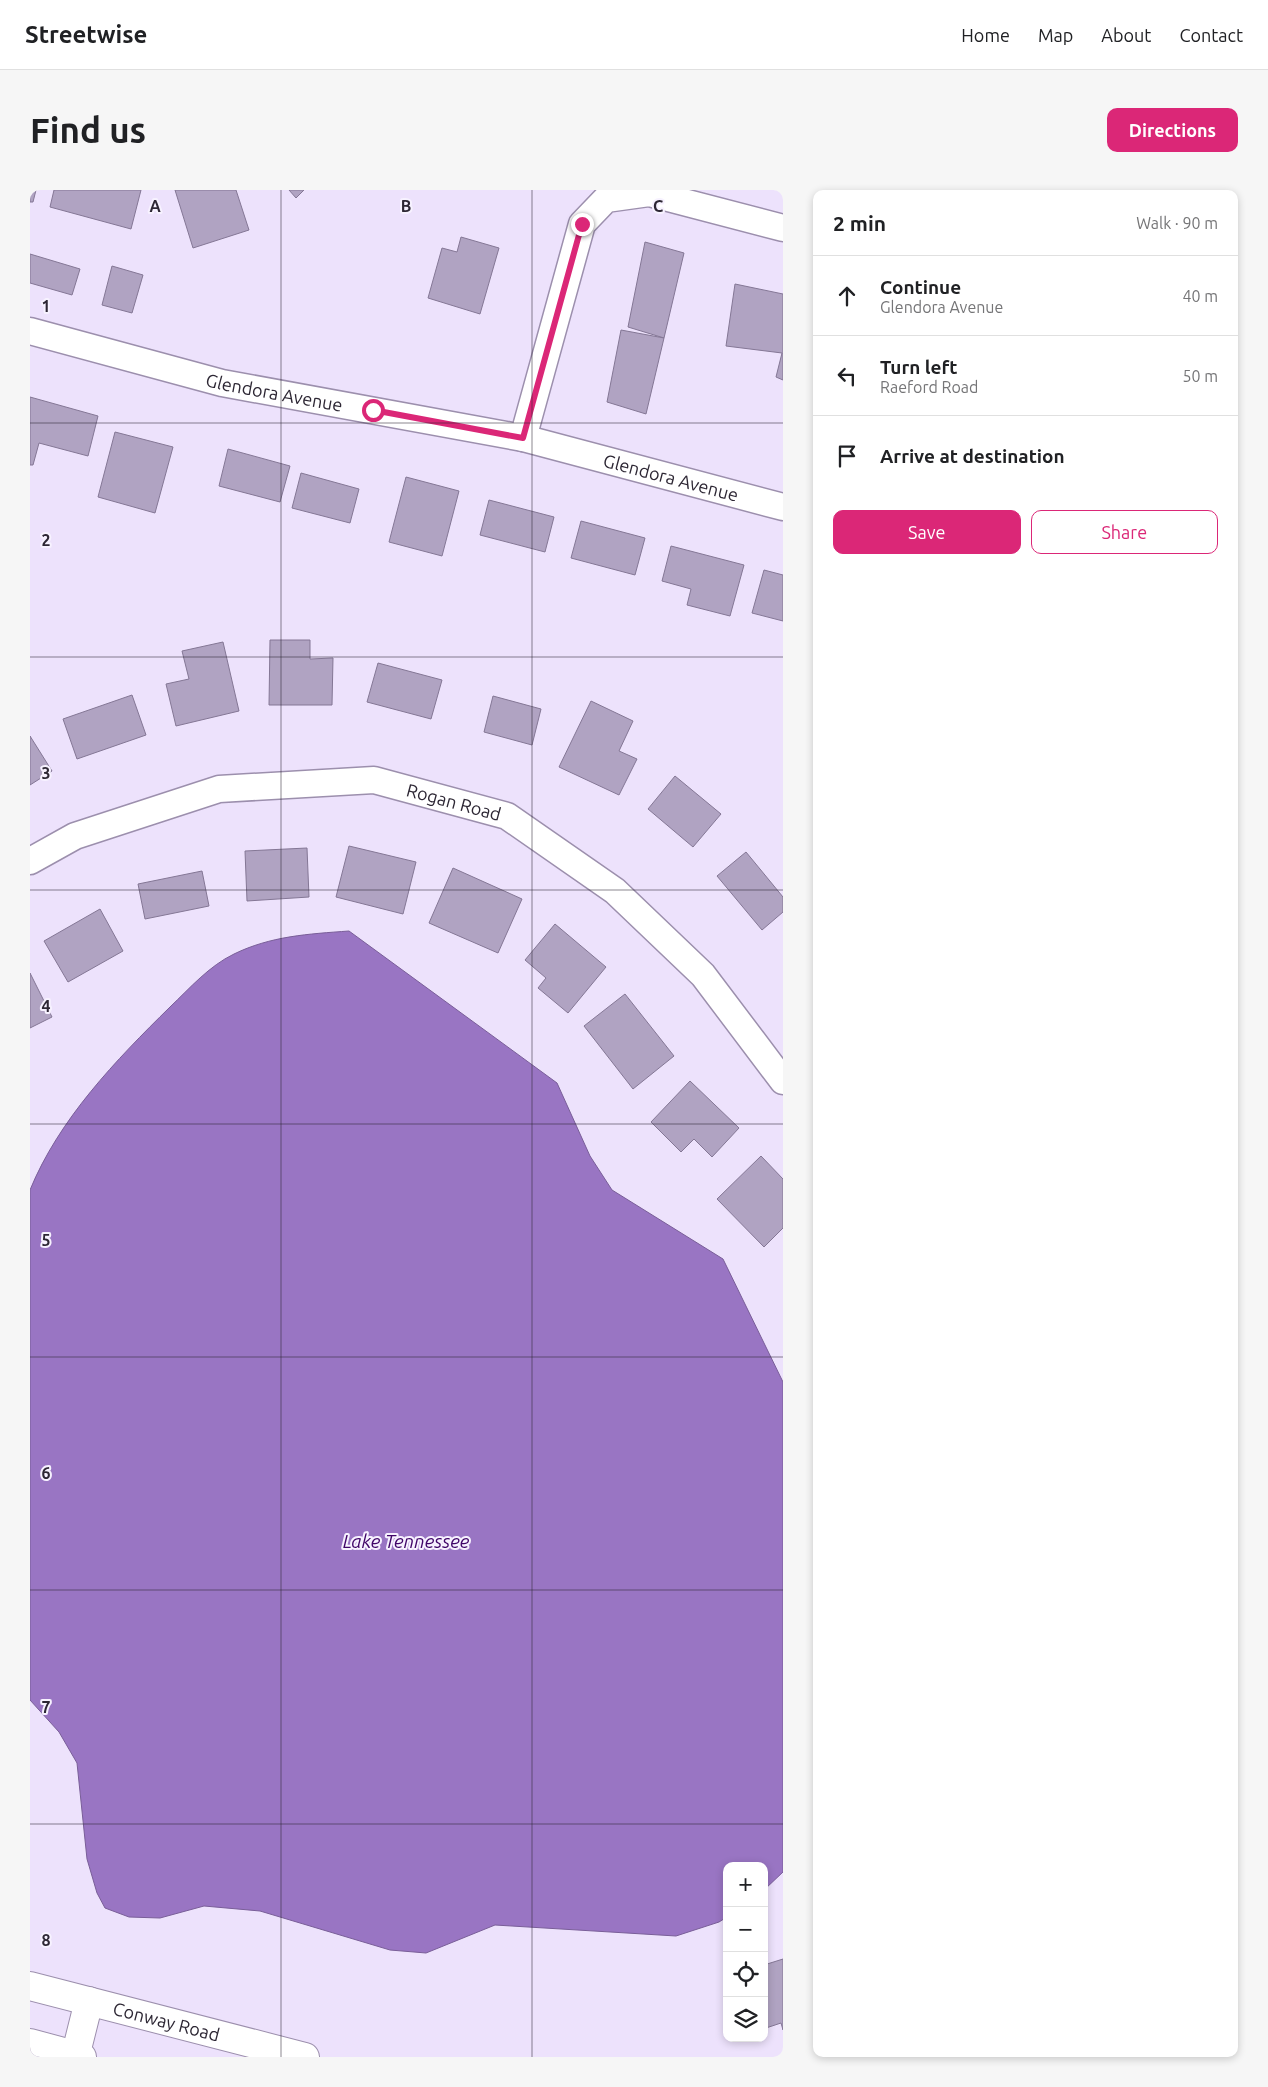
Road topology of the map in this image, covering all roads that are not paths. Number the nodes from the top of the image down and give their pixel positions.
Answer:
1 (783, 228) edge
2 (30, 331) edge
3 (523, 438) junction
4 (783, 508) edge
5 (30, 861) edge
6 (783, 1081) edge
7 (30, 1986) edge
8 (89, 2001) junction
9 (30, 2043) edge
10 (78, 2056) edge
11 (305, 2057) edge

1 - 3 street
2 - 3 street, Glendora Avenue
3 - 4 street, Glendora Avenue
5 - 6 street, Rogan Road
7 - 8 main road, Conway Road
8 - 10 main road
8 - 11 main road, Conway Road
9 - 10 main road

